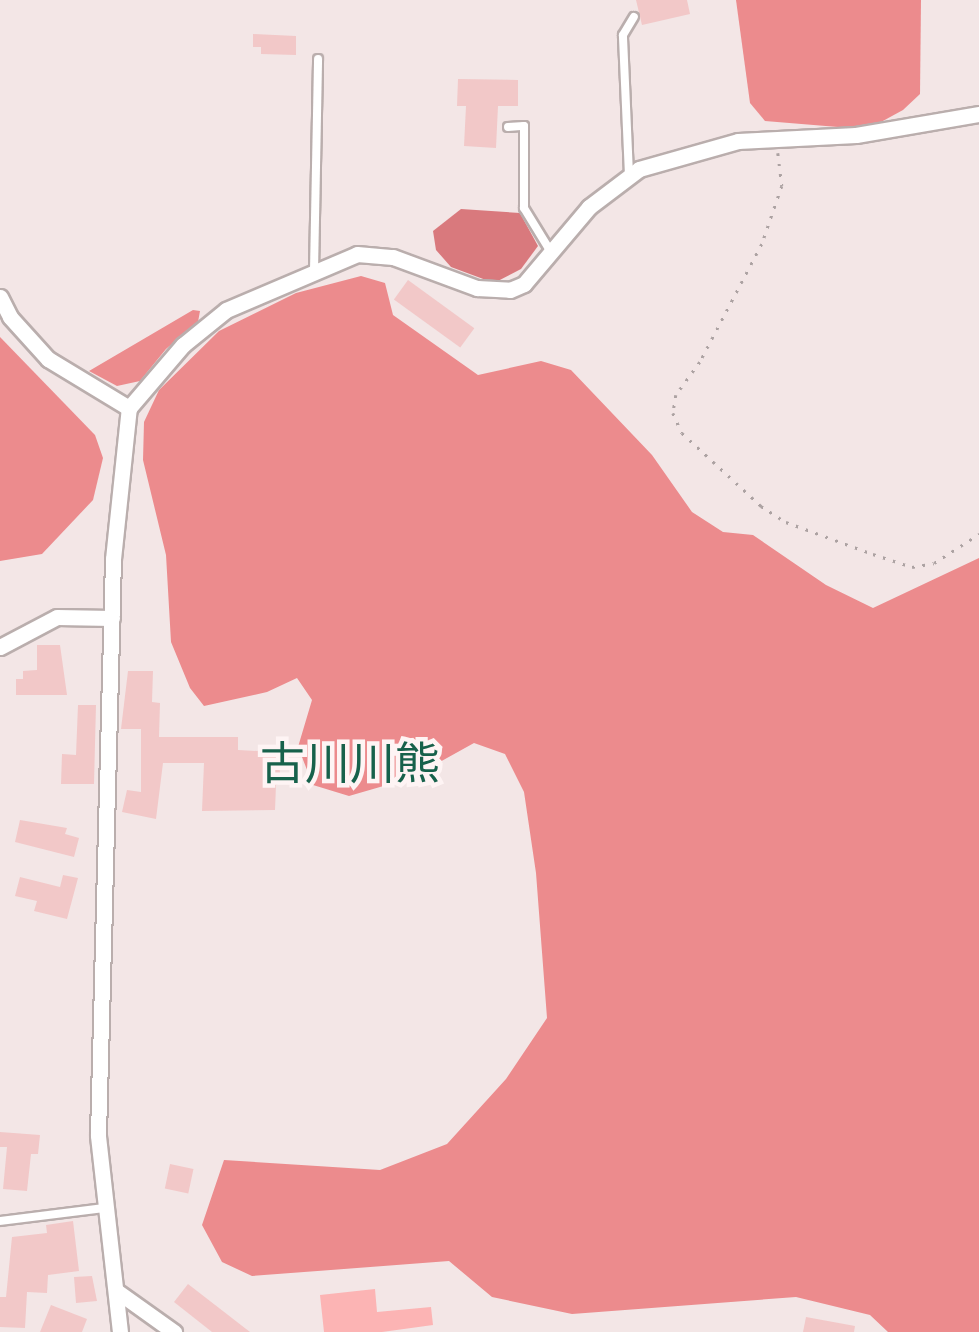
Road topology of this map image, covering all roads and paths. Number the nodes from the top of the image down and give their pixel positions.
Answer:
1 (634, 17) dead end
2 (318, 59) dead end
3 (979, 114) edge
4 (508, 126) dead end
5 (773, 137) junction
6 (629, 175) junction
7 (551, 252) junction
8 (314, 271) junction
9 (0, 297) edge
10 (130, 408) junction
11 (979, 534) edge
12 (112, 618) junction
13 (0, 647) edge
14 (104, 1208) junction
15 (0, 1221) edge
16 (118, 1292) junction
17 (120, 1332) edge
18 (174, 1332) edge

1 - 6 lane
2 - 8 lane
3 - 5 street
4 - 7 lane
5 - 6 street
5 - 11 path
6 - 7 street
7 - 8 street
8 - 10 street
9 - 10 street
10 - 12 street
12 - 13 street
12 - 14 street
14 - 15 lane
14 - 16 street
16 - 17 street
16 - 18 street

